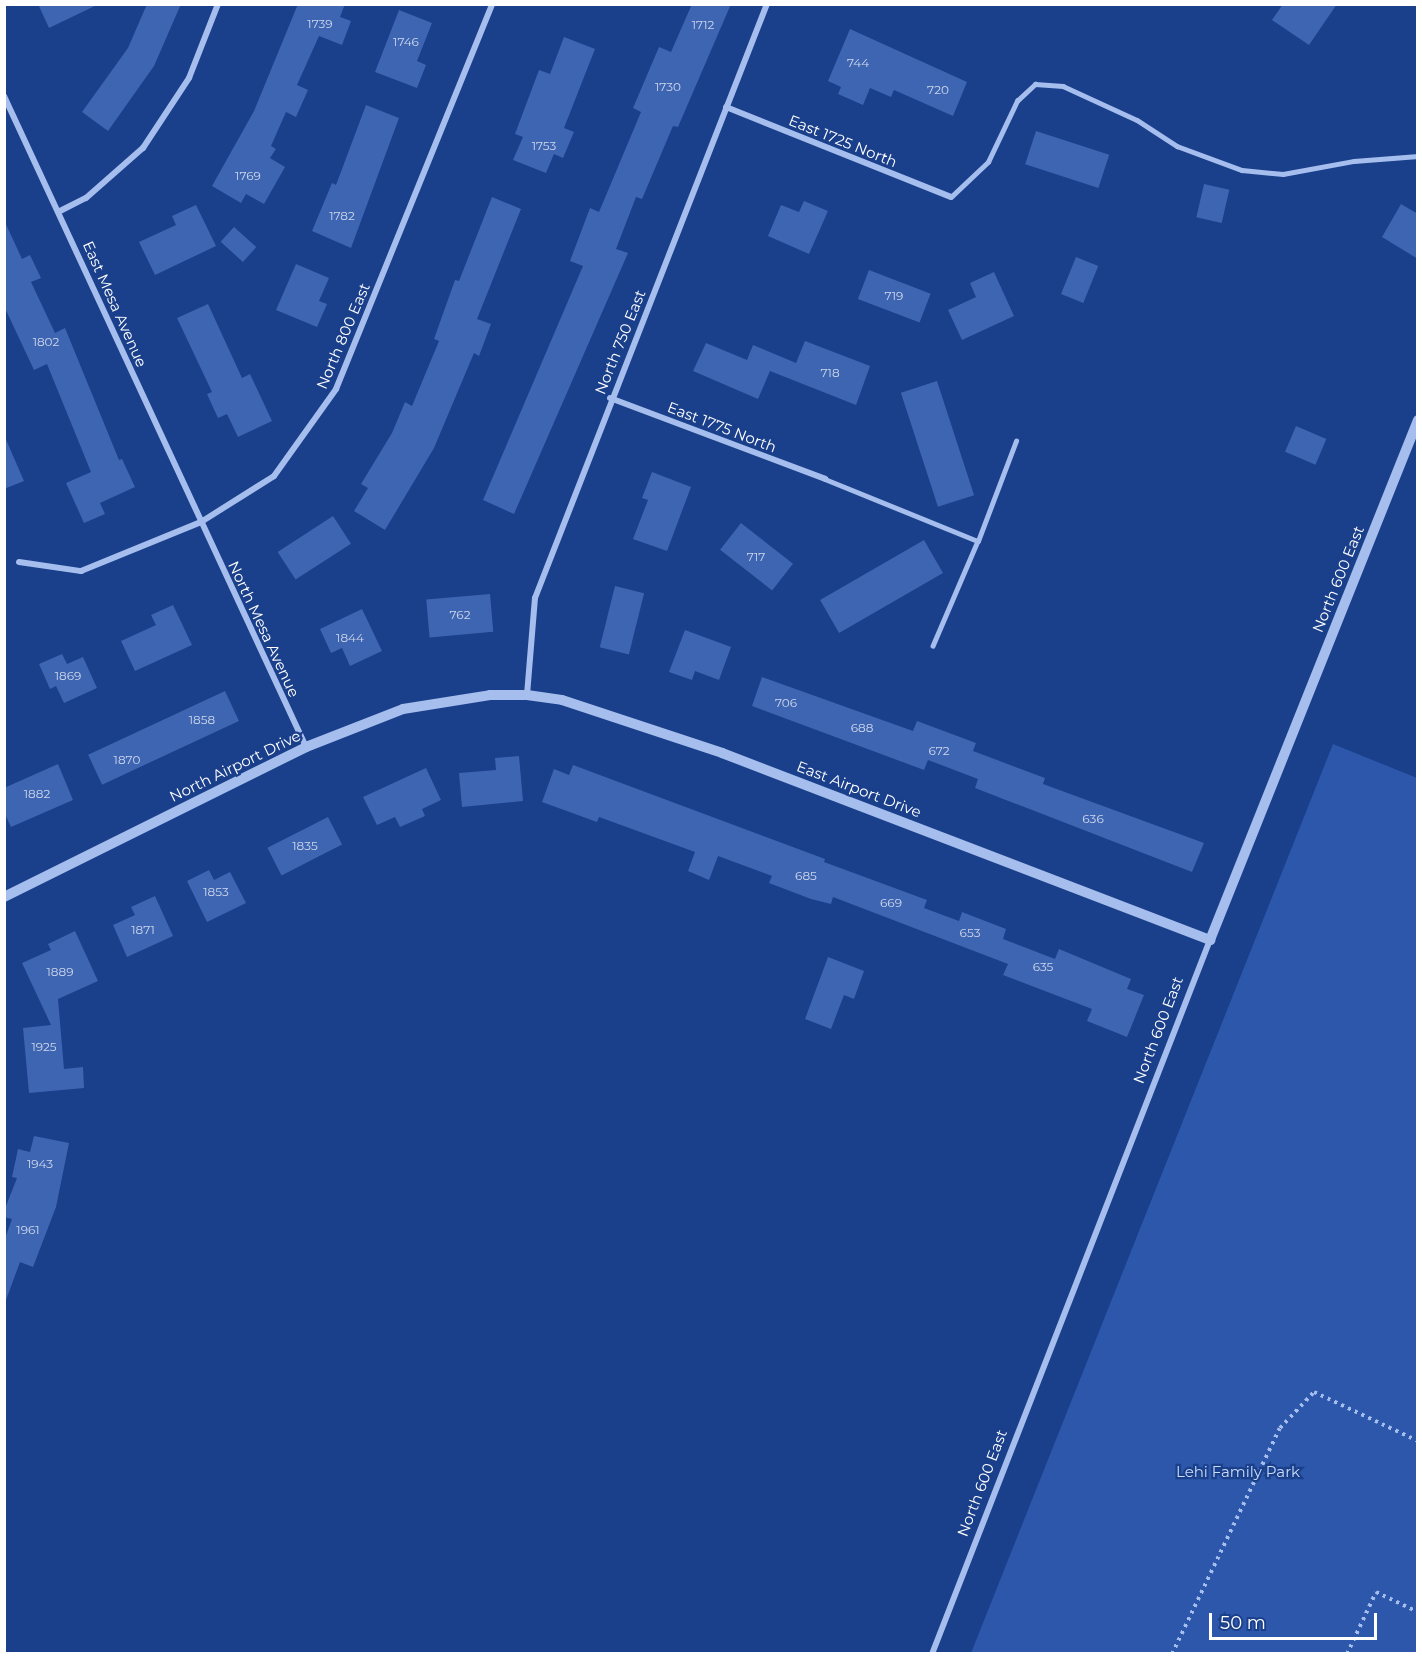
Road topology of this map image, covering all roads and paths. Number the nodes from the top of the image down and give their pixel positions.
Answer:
1 (218, 4) edge
2 (492, 4) edge
3 (767, 4) edge
4 (4, 96) edge
5 (726, 107) junction
6 (1418, 156) edge
7 (951, 197) joint
8 (60, 212) junction
9 (610, 398) junction
10 (1418, 420) edge
11 (1016, 441) dead end
12 (825, 479) joint
13 (201, 522) junction
14 (978, 541) junction
15 (20, 562) dead end
16 (933, 646) dead end
17 (490, 695) joint
18 (527, 695) junction
19 (306, 747) junction
20 (4, 897) edge
21 (1210, 940) junction
22 (1418, 1441) edge
23 (1418, 1612) edge
24 (932, 1653) edge
25 (1172, 1653) edge
26 (1347, 1653) edge

1 - 8 street
2 - 13 street, North 800 East
3 - 5 street, North 750 East
4 - 8 street, East Mesa Avenue
5 - 7 street, East 1725 North
5 - 9 street, North 750 East
6 - 7 lane
8 - 13 street, East Mesa Avenue
9 - 12 street, East 1775 North
9 - 18 street, North 750 East
10 - 21 street, North 600 East
11 - 14 lane
12 - 14 lane
13 - 15 street, North 800 East
13 - 19 street, North Mesa Avenue
14 - 16 lane
17 - 18 street, East Airport Drive
17 - 19 street, North Airport Drive
18 - 21 street, East Airport Drive
19 - 20 street, North Airport Drive
21 - 24 street, North 600 East
22 - 25 path
23 - 26 path

